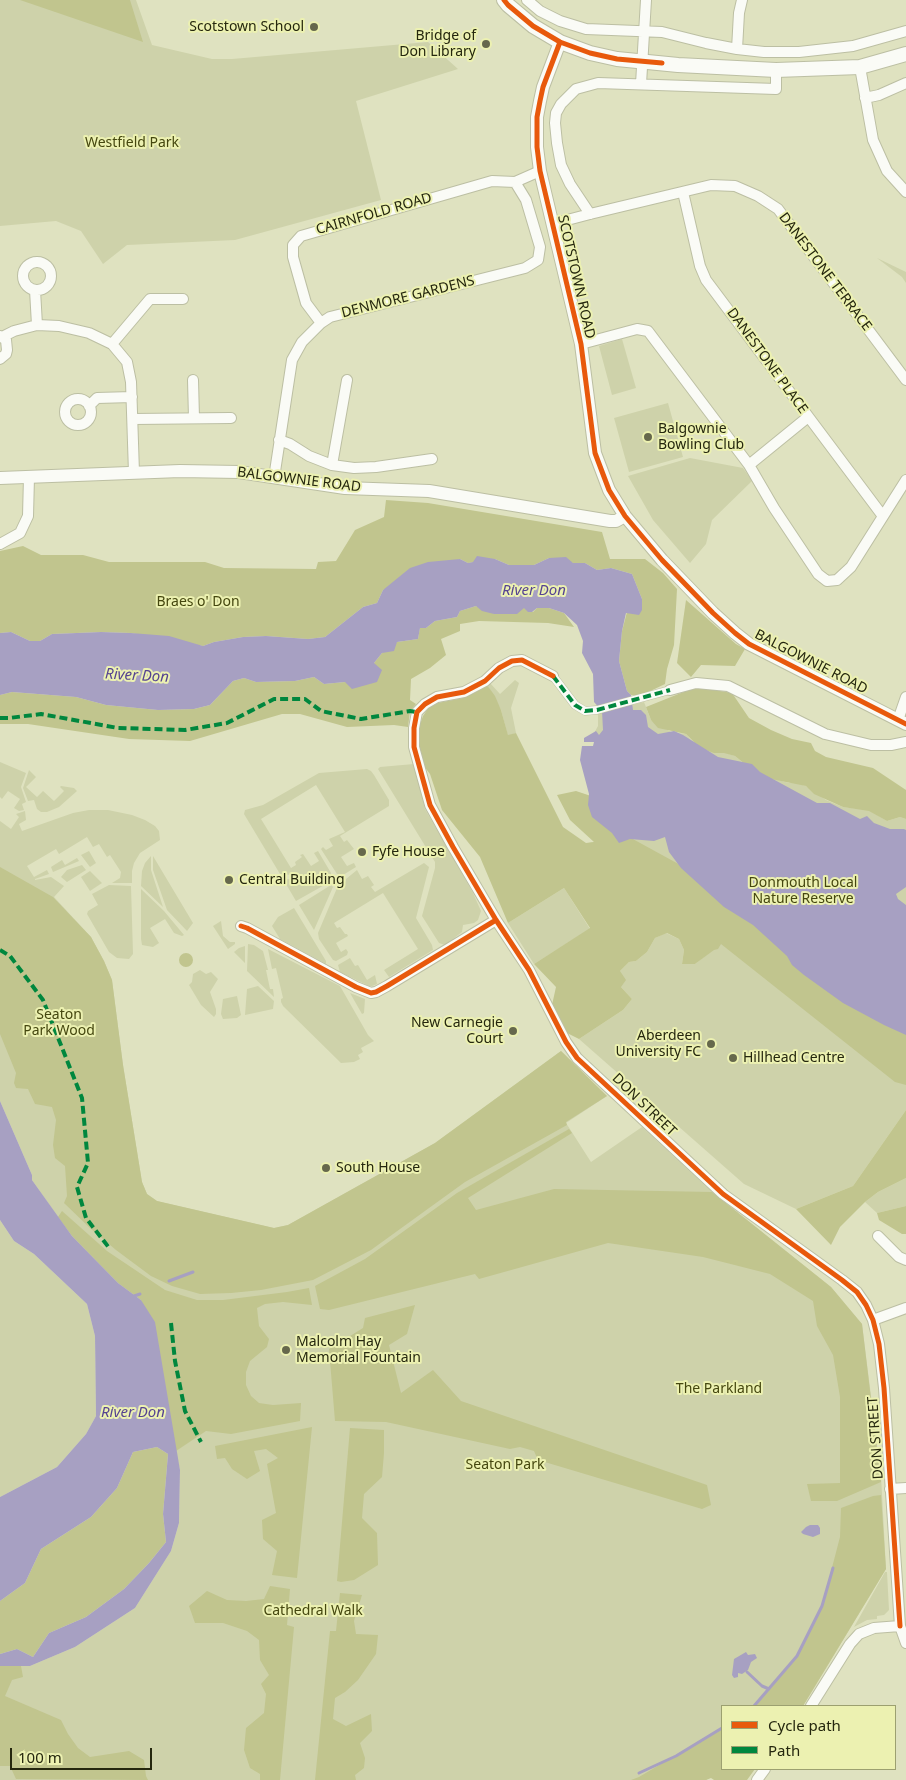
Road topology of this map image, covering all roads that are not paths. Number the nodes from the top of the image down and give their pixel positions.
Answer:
1 (504, 0) edge
2 (527, 0) edge
3 (646, 0) edge
4 (742, 0) edge
5 (644, 31) junction
6 (906, 31) edge
7 (560, 42) junction
8 (737, 49) junction
9 (906, 54) edge
10 (642, 61) junction
11 (860, 67) junction
12 (776, 70) junction
13 (906, 83) edge
14 (641, 84) junction
15 (865, 98) junction
16 (540, 171) junction
17 (515, 182) junction
18 (683, 192) junction
19 (906, 192) edge
20 (590, 214) junction
21 (552, 224) junction
22 (35, 290) dead end
23 (183, 299) dead end
24 (321, 323) junction
25 (36, 326) junction
26 (1, 336) edge
27 (112, 344) junction
28 (581, 344) junction
29 (0, 359) edge
30 (193, 380) dead end
31 (347, 380) dead end
32 (906, 380) edge
33 (132, 397) junction
34 (89, 406) dead end
35 (808, 417) junction
36 (194, 418) junction
37 (230, 418) dead end
38 (134, 420) junction
39 (279, 440) junction
40 (432, 459) dead end
41 (332, 465) junction
42 (749, 465) junction
43 (134, 474) junction
44 (29, 477) junction
45 (0, 478) edge
46 (274, 478) junction
47 (906, 480) edge
48 (882, 515) junction
49 (625, 516) junction
50 (0, 544) edge
51 (690, 590) joint
52 (553, 676) joint
53 (670, 690) joint
54 (906, 697) edge
55 (902, 722) edge
56 (906, 742) edge
57 (496, 920) junction
58 (241, 926) dead end
59 (878, 1236) dead end
60 (906, 1260) edge
61 (906, 1308) edge
62 (873, 1320) junction
63 (906, 1488) edge
64 (890, 1489) junction
65 (900, 1626) junction
66 (906, 1643) edge
67 (812, 1705) edge

1 - 7 main road
2 - 5 street
3 - 5 street
4 - 8 street
5 - 8 street
5 - 10 street
6 - 8 street
7 - 10 main road
7 - 16 street, SCOTSTOWN ROAD
9 - 11 main road
10 - 12 main road
10 - 14 street
11 - 12 main road
11 - 15 street
12 - 14 street
13 - 15 street
14 - 20 street
15 - 19 street
16 - 17 street, CAIRNFOLD ROAD
16 - 21 street, SCOTSTOWN ROAD
17 - 24 street, DENMORE GARDENS
17 - 24 street, CAIRNFOLD ROAD
18 - 20 street, DANESTONE TERRACE
18 - 32 street, DANESTONE TERRACE
18 - 35 street, DANESTONE PLACE
20 - 21 street, DANESTONE TERRACE
21 - 28 street, SCOTSTOWN ROAD
22 - 25 street
23 - 27 street
24 - 39 street, DENMORE GARDENS
25 - 26 street
25 - 27 street
26 - 29 street
27 - 33 street
28 - 42 street
28 - 49 street, SCOTSTOWN ROAD
30 - 36 street
31 - 41 street
33 - 34 street
33 - 38 street
35 - 42 street
35 - 48 street, DANESTONE PLACE
36 - 37 street
36 - 38 street
38 - 43 street
39 - 41 street
39 - 46 street, DENMORE GARDENS
40 - 41 street
42 - 48 street
43 - 44 street, BALGOWNIE ROAD
43 - 46 street, BALGOWNIE ROAD
44 - 45 street, BALGOWNIE ROAD
44 - 50 street
46 - 49 street, BALGOWNIE ROAD
47 - 48 street
49 - 51 street, SCOTSTOWN ROAD
51 - 55 street, BALGOWNIE ROAD
52 - 53 street, DON STREET
52 - 57 street, DON STREET
53 - 56 street
54 - 55 street
57 - 58 street
57 - 62 street, DON STREET
59 - 60 street
61 - 62 street
62 - 64 street, DON STREET
63 - 64 street
64 - 65 street, DON STREET
65 - 66 street, DON STREET
65 - 67 street

